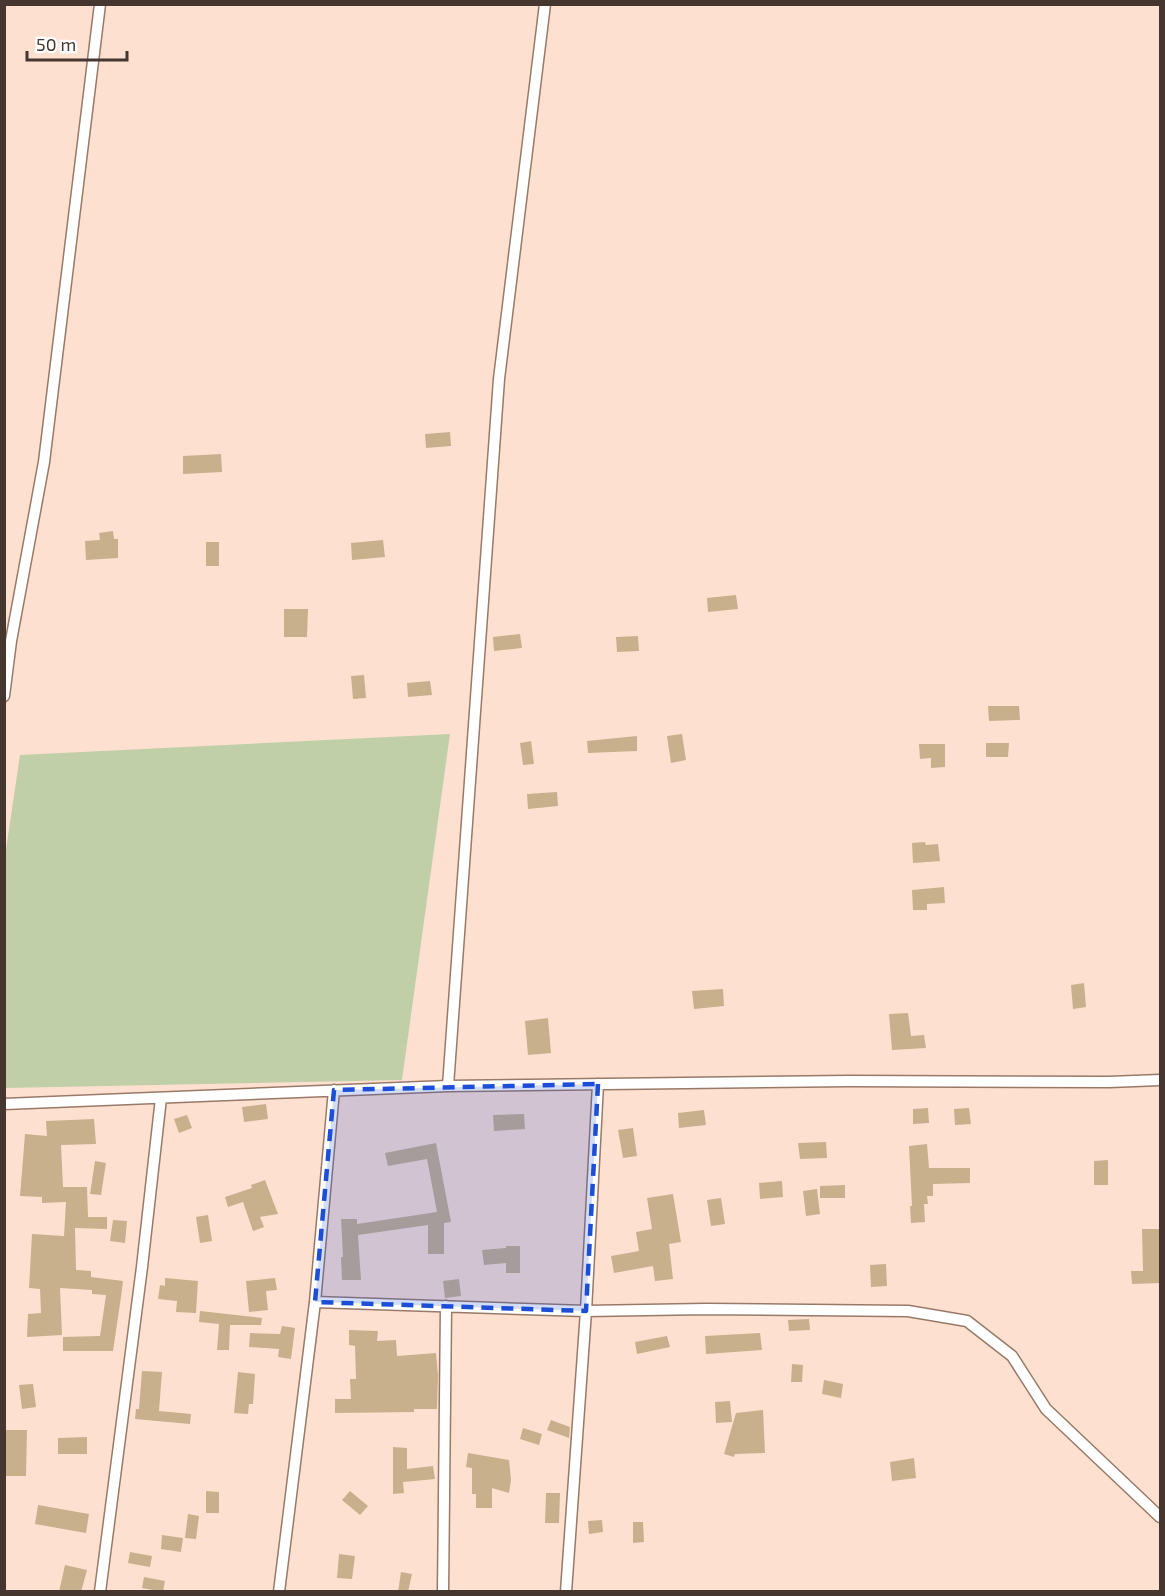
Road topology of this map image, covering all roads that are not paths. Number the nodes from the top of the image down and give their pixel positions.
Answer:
1 (100, 4) edge
2 (545, 4) edge
3 (8, 641) edge
4 (4, 696) edge
5 (1161, 1080) edge
6 (598, 1084) junction
7 (448, 1086) junction
8 (334, 1090) junction
9 (161, 1098) junction
10 (4, 1104) edge
11 (315, 1302) junction
12 (446, 1306) junction
13 (586, 1311) junction
14 (1161, 1517) edge
15 (100, 1592) edge
16 (279, 1592) edge
17 (443, 1592) edge
18 (566, 1592) edge

1 - 3 street
2 - 7 street
3 - 4 street
5 - 6 street
6 - 7 street
6 - 13 street
7 - 8 street
8 - 9 street
8 - 11 street
9 - 10 street
9 - 15 street
11 - 12 street
11 - 16 street
12 - 13 street
12 - 17 street
13 - 14 street
13 - 18 street

